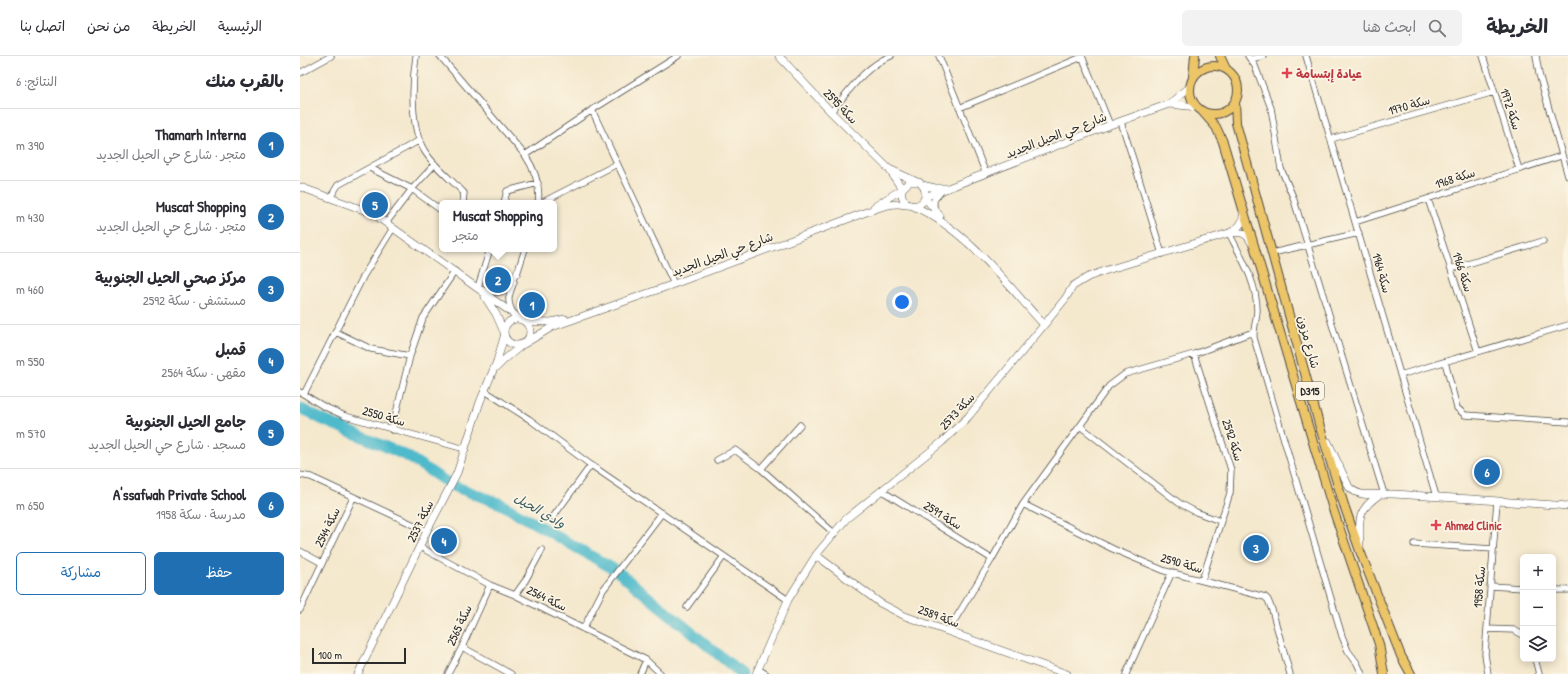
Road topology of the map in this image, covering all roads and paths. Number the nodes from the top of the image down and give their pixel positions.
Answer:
1 (331, 56) edge
2 (416, 56) edge
3 (440, 56) edge
4 (779, 56) edge
5 (891, 56) edge
6 (939, 56) edge
7 (1082, 56) edge
8 (1195, 56) edge
9 (1220, 56) edge
10 (1262, 56) edge
11 (1306, 56) edge
12 (1483, 56) edge
13 (1536, 56) edge
14 (675, 57) edge
15 (1249, 57) edge
16 (1226, 69) junction
17 (300, 73) edge
18 (1193, 78) junction
19 (1190, 87) junction
20 (1494, 92) junction
21 (1235, 101) junction
22 (1169, 104) junction
23 (960, 108) junction
24 (1199, 109) junction
25 (592, 110) junction
26 (831, 112) junction
27 (1121, 122) junction
28 (1110, 125) junction
29 (1331, 139) junction
30 (420, 140) junction
31 (525, 155) junction
32 (1561, 156) junction
33 (435, 164) junction
34 (617, 164) junction
35 (370, 168) junction
36 (889, 169) junction
37 (1519, 169) junction
38 (986, 174) junction
39 (1568, 176) edge
40 (896, 180) junction
41 (538, 183) junction
42 (919, 183) junction
43 (300, 187) edge
44 (951, 188) junction
45 (412, 189) junction
46 (902, 189) junction
47 (940, 193) junction
48 (890, 196) junction
49 (330, 198) junction
50 (925, 198) junction
51 (1428, 199) junction
52 (463, 200) edge
53 (505, 200) edge
54 (539, 200) edge
55 (547, 200) edge
56 (911, 205) junction
57 (1242, 205) junction
58 (439, 209) edge
59 (934, 209) junction
60 (869, 211) junction
61 (1355, 222) junction
62 (386, 223) junction
63 (945, 223) junction
64 (393, 228) junction
65 (1358, 233) junction
66 (1229, 234) junction
67 (1543, 241) dead end
68 (1308, 245) junction
69 (489, 252) edge
70 (524, 252) edge
71 (1272, 253) junction
72 (1162, 254) junction
73 (1257, 256) junction
74 (1451, 269) junction
75 (518, 270) junction
76 (454, 271) junction
77 (674, 284) junction
78 (478, 287) junction
79 (514, 315) junction
80 (583, 316) junction
81 (523, 320) junction
82 (1044, 325) junction
83 (1567, 325) edge
84 (336, 332) junction
85 (1253, 332) junction
86 (1568, 332) edge
87 (504, 333) junction
88 (523, 344) junction
89 (1478, 352) junction
90 (1194, 354) junction
91 (410, 356) junction
92 (1445, 362) junction
93 (492, 374) junction
94 (1400, 375) junction
95 (485, 391) junction
96 (302, 393) edge
97 (1568, 422) edge
98 (1319, 424) junction
99 (800, 425) dead end
100 (1080, 426) junction
101 (392, 430) junction
102 (466, 449) junction
103 (717, 460) dead end
104 (591, 465) junction
105 (761, 469) junction
106 (300, 475) edge
107 (882, 491) junction
108 (1382, 494) junction
109 (1436, 496) junction
110 (353, 498) junction
111 (1497, 501) junction
112 (1023, 504) junction
113 (1568, 506) edge
114 (662, 513) junction
115 (553, 517) dead end
116 (1220, 521) junction
117 (427, 531) junction
118 (834, 533) junction
119 (1414, 544) dead end
120 (420, 547) junction
121 (1493, 549) junction
122 (542, 550) dead end
123 (300, 551) edge
124 (1360, 551) junction
125 (816, 555) junction
126 (724, 556) junction
127 (992, 559) junction
128 (322, 563) junction
129 (1172, 572) junction
130 (1202, 580) junction
131 (490, 586) junction
132 (1490, 586) junction
133 (1520, 588) edge
134 (1556, 590) edge
135 (1568, 590) edge
136 (515, 595) junction
137 (302, 600) edge
138 (788, 600) junction
139 (688, 607) dead end
140 (300, 610) edge
141 (583, 629) junction
142 (1487, 629) junction
143 (948, 631) junction
144 (1520, 633) edge
145 (462, 647) junction
146 (646, 660) junction
147 (1536, 662) edge
148 (757, 671) edge
149 (358, 674) edge
150 (448, 674) edge
151 (511, 674) edge
152 (640, 674) edge
153 (661, 674) edge
154 (766, 674) edge
155 (1067, 674) edge
156 (1126, 674) edge
157 (1290, 674) edge
158 (1362, 674) edge
159 (1384, 674) edge
160 (1411, 674) edge
161 (1488, 674) edge
162 (1539, 674) edge

1 - 17 street
2 - 30 street
3 - 31 street
4 - 26 street, سكة 2595
5 - 26 street
6 - 23 street
7 - 23 street
7 - 28 street
8 - 18 main road
9 - 16 main road, D315
10 - 15 street
11 - 29 street, سكة 1964
12 - 20 street, سكة 1972
13 - 32 street
14 - 25 street
15 - 68 street
16 - 18 main road
16 - 21 main road, D315
18 - 19 main road
19 - 22 street, شارع حي الحيل الجديد
19 - 24 main road, D315
20 - 29 street, سكة 1970
20 - 37 street, سكة 1972
21 - 24 main road
21 - 71 main road, شارع مزون / D315
22 - 24 street, شارع حي الحيل الجديد
22 - 27 street, شارع حي الحيل الجديد
23 - 38 street
24 - 57 main road, شارع مزون / D315
25 - 31 street
25 - 34 street
26 - 36 street, سكة 2595
27 - 28 street, شارع حي الحيل الجديد
27 - 72 street
28 - 38 street, شارع حي الحيل الجديد
29 - 61 street, سكة 1964
30 - 33 street
30 - 35 street
31 - 41 street
32 - 37 street, سكة 1968
32 - 39 street
33 - 45 street
33 - 52 street
34 - 55 street
34 - 77 street
35 - 45 street
35 - 49 street
36 - 40 street, سكة 2595
36 - 42 street, سكة 2595
37 - 51 street, سكة 1968
38 - 44 street, شارع حي الحيل الجديد
40 - 46 street, سكة 2595
40 - 48 street
41 - 53 street
41 - 54 street
42 - 44 street, شارع حي الحيل الجديد
42 - 46 street
42 - 50 street
43 - 49 street
44 - 47 street, شارع حي الحيل الجديد
45 - 58 street
45 - 62 street
46 - 48 street, شارع حي الحيل الجديد
46 - 56 street
47 - 50 street, شارع حي الحيل الجديد
47 - 59 street
48 - 60 street, شارع حي الحيل الجديد
49 - 62 street
50 - 56 street
50 - 59 street
51 - 61 street, سكة 1968
51 - 74 street, سكة 1966
56 - 60 street, شارع حي الحيل الجديد
56 - 63 street
57 - 66 street
57 - 73 main road, شارع مزون / D315
59 - 63 street
60 - 77 street, شارع حي الحيل الجديد
61 - 65 street, سكة 1964
62 - 64 street
63 - 82 street
64 - 76 street
64 - 84 street
65 - 68 street
65 - 94 street, سكة 1964
66 - 72 street, سكة 2573
66 - 73 street
66 - 85 street
67 - 74 street
68 - 71 street
68 - 108 street
69 - 78 street
70 - 75 street
71 - 98 main road, شارع مزون / D315
72 - 82 street, سكة 2573
73 - 159 main road, شارع مزون / D315
74 - 89 street, سكة 1966
75 - 78 street
75 - 79 street
76 - 78 street
76 - 91 street
77 - 80 street, شارع حي الحيل الجديد
78 - 79 street
78 - 87 street
79 - 81 street
80 - 81 street
80 - 88 street
81 - 87 street
81 - 88 street
82 - 107 street, سكة 2573
83 - 86 street
83 - 89 street
84 - 91 street
84 - 96 street
85 - 90 street
85 - 158 street
87 - 88 street
87 - 93 street, سكة 2537
88 - 93 street
89 - 92 street
90 - 100 street
90 - 116 street, سكة 2592
91 - 101 street
92 - 94 street
92 - 97 street
93 - 95 street, سكة 2537
94 - 109 street, سكة 1964
95 - 102 street, سكة 2537
95 - 104 street
96 - 101 street, سكة 2550
98 - 108 street
98 - 124 main road, شارع مزون / D315
99 - 105 street
100 - 112 street
100 - 116 street
101 - 102 street, سكة 2550
102 - 117 street, سكة 2537
103 - 105 street
104 - 114 street
104 - 115 street
105 - 118 street
106 - 110 street
107 - 118 street, سكة 2573
107 - 127 street, سكة 2591
108 - 109 street
108 - 124 street
109 - 111 street
110 - 117 street
110 - 128 street, سكة 2544
111 - 113 street
111 - 121 street, سكة 1958
112 - 127 street
112 - 129 street, سكة 2590
114 - 126 street
114 - 141 street
116 - 130 street, سكة 2592
117 - 120 street, سكة 2537
118 - 125 street, سكة 2573
119 - 121 street
120 - 131 street, سكة 2564
120 - 149 street, سكة 2537
121 - 132 street, سكة 1958
122 - 136 street
123 - 128 street
124 - 160 main road, شارع مزون / D315
125 - 138 street, سكة 2573
125 - 143 street, سكة 2589
126 - 138 street
126 - 139 street
127 - 143 street
128 - 137 street, سكة 2544
129 - 130 street, سكة 2590
129 - 156 street
130 - 157 street, سكة 2590
131 - 136 street, سكة 2564
131 - 145 street, سكة 2565
132 - 133 street
132 - 142 street, سكة 1958
134 - 135 street
136 - 141 street, سكة 2564
137 - 140 street, سكة 2544
138 - 148 street, سكة 2573
141 - 146 street, سكة 2564
142 - 144 street
142 - 161 street, سكة 1958
143 - 155 street, سكة 2589
145 - 150 street, سكة 2565
145 - 151 street
146 - 152 street
146 - 153 street, سكة 2564
147 - 162 street
148 - 154 street

